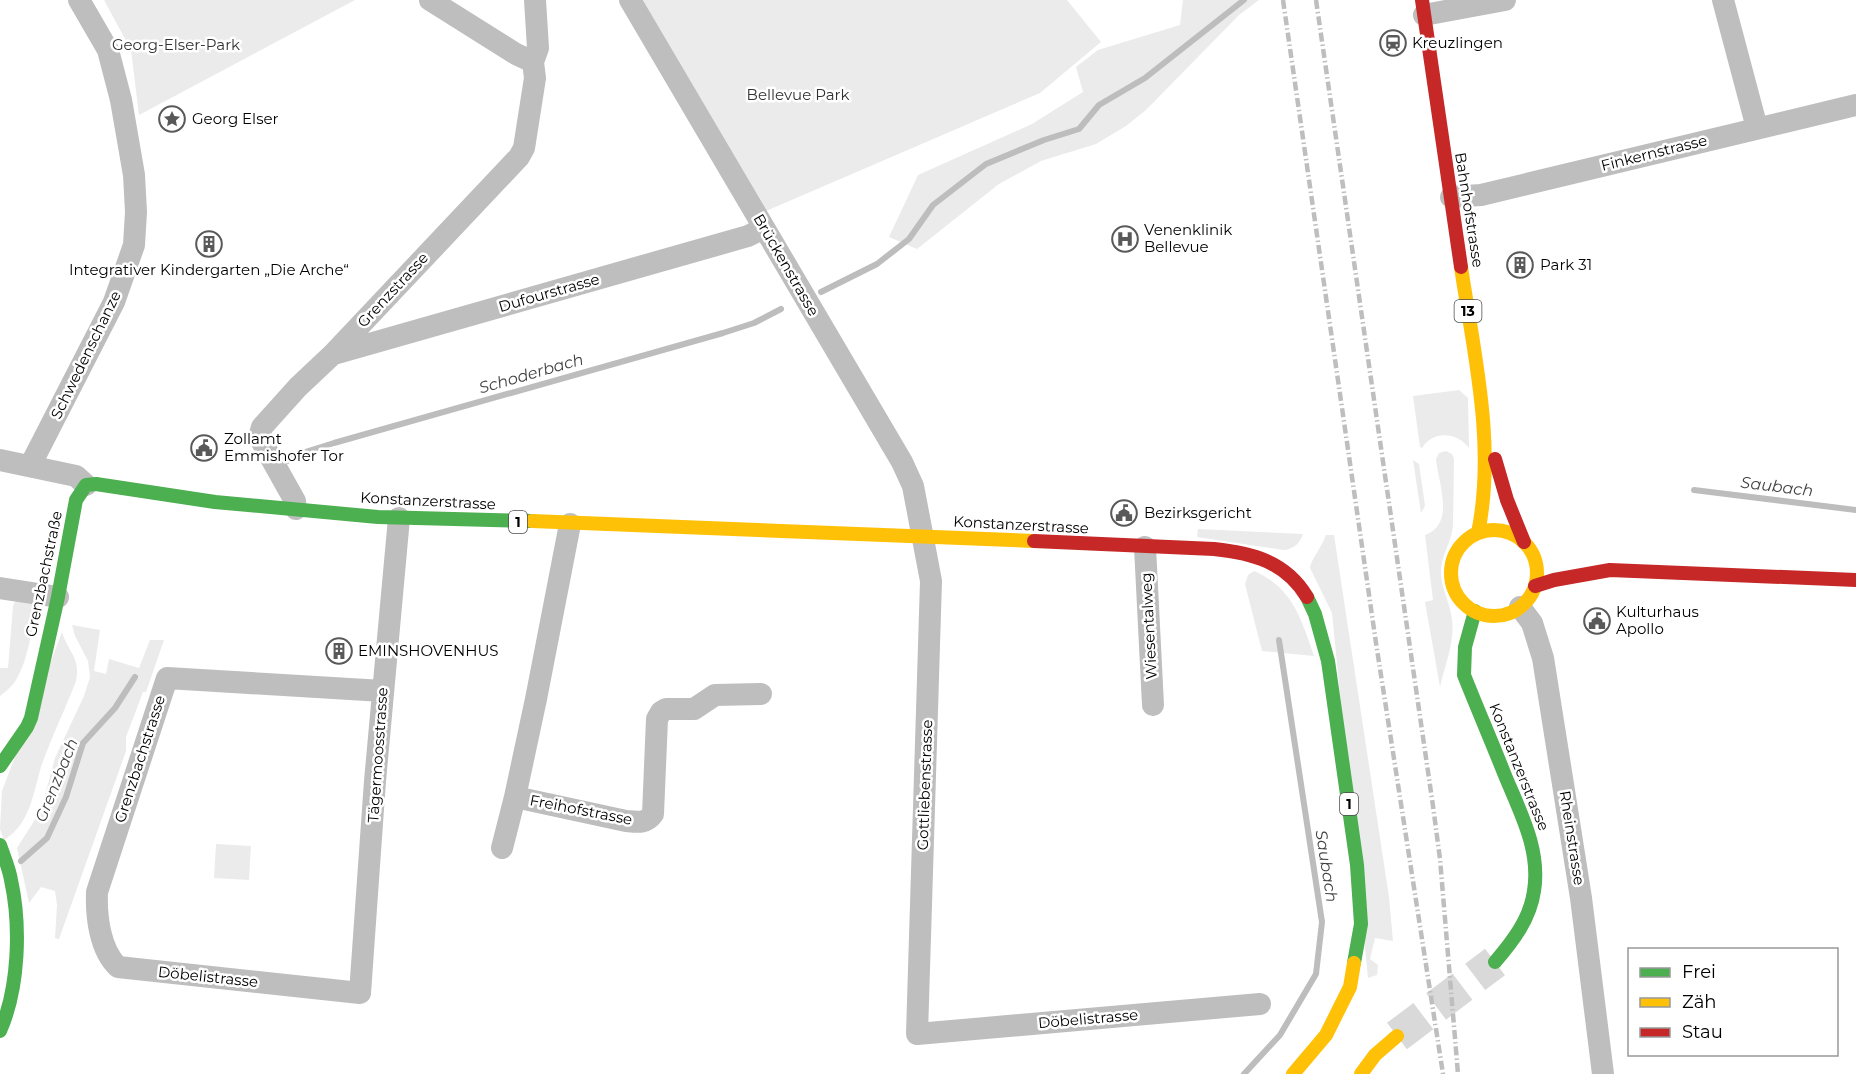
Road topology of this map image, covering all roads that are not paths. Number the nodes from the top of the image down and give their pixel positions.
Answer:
1 (79, 0) edge
2 (429, 0) edge
3 (535, 0) edge
4 (630, 0) edge
5 (1505, 0) edge
6 (1723, 0) edge
7 (1423, 8) edge
8 (533, 62) junction
9 (1856, 105) edge
10 (1757, 128) junction
11 (1451, 197) junction
12 (764, 228) junction
13 (333, 354) junction
14 (1484, 426) junction
15 (0, 460) edge
16 (30, 466) junction
17 (86, 485) junction
18 (296, 509) junction
19 (399, 518) junction
20 (570, 524) junction
21 (1478, 533) junction
22 (924, 537) junction
23 (1145, 547) junction
24 (1527, 547) junction
25 (1550, 555) dead end
26 (1593, 560) dead end
27 (1611, 570) junction
28 (1856, 580) edge
29 (1535, 586) junction
30 (0, 588) edge
31 (58, 597) junction
32 (1520, 607) junction
33 (1475, 611) junction
34 (40, 673) junction
35 (383, 691) junction
36 (761, 694) dead end
37 (1153, 705) dead end
38 (22, 706) dead end
39 (0, 766) edge
40 (515, 797) junction
41 (0, 845) edge
42 (502, 848) dead end
43 (96, 911) joint
44 (1495, 962) tunnel mouth
45 (360, 993) joint
46 (1260, 1004) dead end
47 (0, 1031) edge
48 (917, 1034) joint
49 (1396, 1036) tunnel mouth
50 (1293, 1074) edge
51 (1361, 1074) edge
52 (1603, 1074) edge

1 - 16 street, Schwedenschanze
2 - 8 street
3 - 8 street, Grenzstrasse
4 - 12 street, Brückenstrasse
5 - 7 street
6 - 10 street
7 - 11 main road, Bahnhofstrasse / 13
8 - 13 street, Grenzstrasse
9 - 10 street, Finkernstrasse
10 - 11 street, Finkernstrasse
11 - 14 main road, Bahnhofstrasse / 13
12 - 13 street, Dufourstrasse
12 - 22 street, Brückenstrasse
13 - 18 street, Grenzstrasse
14 - 21 main road, Bahnhofstrasse / 13
14 - 24 main road, Bahnhofstrasse / 13
15 - 16 street
16 - 17 street
17 - 18 main road, Konstanzerstrasse / 1
17 - 31 main road, Grenzbachstraße
18 - 19 main road, Konstanzerstrasse / 1
19 - 20 main road, Konstanzerstrasse / 1
19 - 35 street, Tägermoosstrasse
20 - 22 main road, Konstanzerstrasse / 1
20 - 40 street, Freihofstrasse
21 - 24 main road
21 - 33 main road
22 - 23 main road, Konstanzerstrasse / 1
22 - 48 street, Gottliebenstrasse
23 - 37 street, Wiesentalweg
23 - 50 main road, Konstanzerstrasse / 1
24 - 25 main road
24 - 29 main road
26 - 27 main road
27 - 28 main road
27 - 29 main road
29 - 32 main road
30 - 31 street
31 - 34 main road, Grenzbachstraße
32 - 33 main road
32 - 52 street, Rheinstrasse
33 - 44 main road, Konstanzerstrasse
34 - 38 main road, Grenzbachstraße
34 - 39 main road, Grenzbachstraße
35 - 43 street, Grenzbachstrasse
35 - 45 street, Tägermoosstrasse
36 - 40 street, Freihofstrasse
40 - 42 street, Freihofstrasse
41 - 47 main road
43 - 45 street, Döbelistrasse
46 - 48 street, Döbelistrasse
49 - 51 main road

